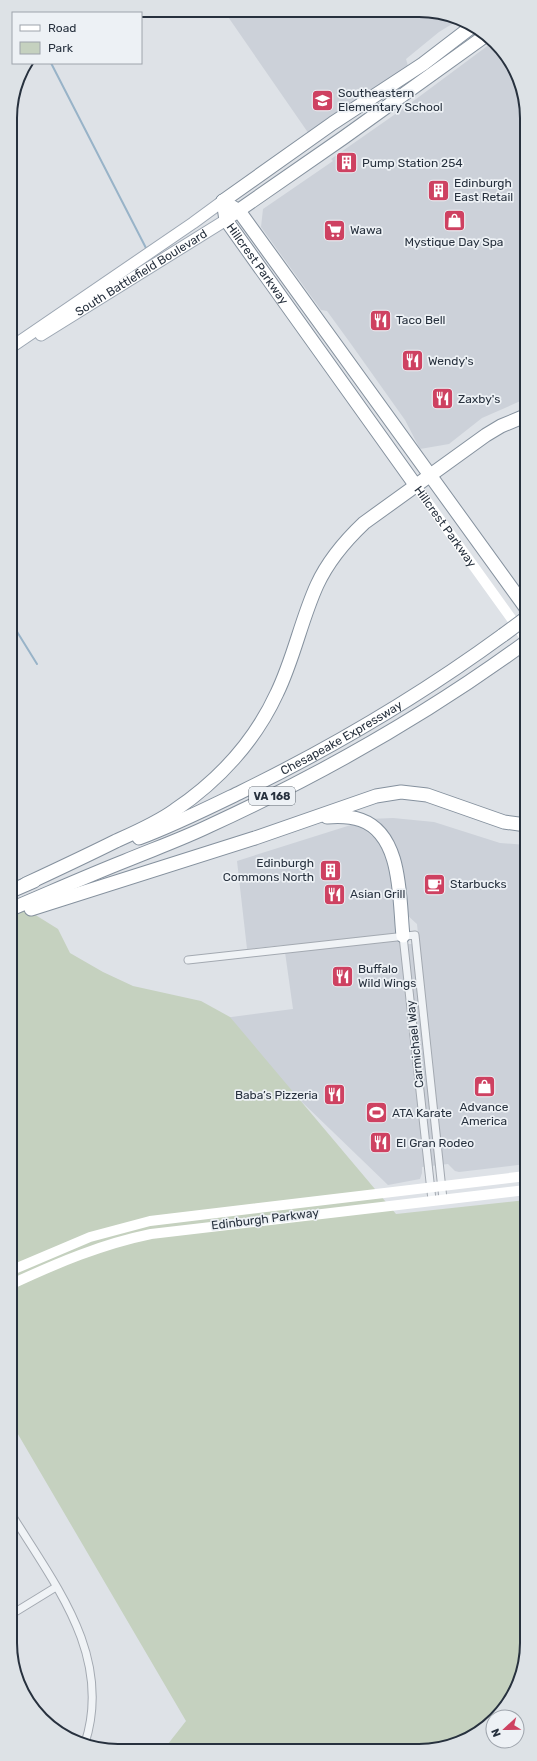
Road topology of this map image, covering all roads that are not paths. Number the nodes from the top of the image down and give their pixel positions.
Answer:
1 (468, 29) edge
2 (482, 38) edge
3 (223, 201) junction
4 (239, 211) junction
5 (226, 220) junction
6 (17, 343) edge
7 (17, 351) edge
8 (520, 418) edge
9 (430, 476) junction
10 (416, 486) junction
11 (520, 600) edge
12 (520, 623) edge
13 (520, 631) edge
14 (520, 647) edge
15 (314, 818) junction
16 (520, 824) edge
17 (26, 884) junction
18 (17, 888) edge
19 (17, 907) edge
20 (17, 913) edge
21 (409, 936) junction
22 (188, 960) dead end
23 (520, 1177) edge
24 (442, 1186) junction
25 (431, 1188) junction
26 (520, 1191) edge
27 (443, 1199) junction
28 (432, 1200) junction
29 (17, 1268) edge
30 (17, 1282) edge
31 (17, 1523) edge
32 (56, 1587) junction
33 (17, 1611) edge
34 (86, 1739) edge

1 - 3 highway, South Battlefield Boulevard
2 - 4 highway, South Battlefield Boulevard
3 - 4 highway, Hillcrest Parkway
3 - 5 highway, Hillcrest Parkway
3 - 6 main road, South Battlefield Boulevard
4 - 5 highway, South Battlefield Boulevard
4 - 9 highway, Hillcrest Parkway
5 - 7 main road, South Battlefield Boulevard
5 - 10 highway, Hillcrest Parkway
8 - 9 highway
9 - 10 highway
9 - 11 highway, Hillcrest Parkway
10 - 13 street, Hillcrest Parkway
10 - 17 highway
12 - 17 highway, Chesapeake Expressway / VA 168, bridge
14 - 19 highway, Chesapeake Expressway / VA 168
15 - 16 highway
15 - 20 highway
15 - 21 highway
17 - 18 highway, Chesapeake Expressway / VA 168
21 - 22 street
21 - 24 street, Carmichael Way
21 - 25 street, Carmichael Way
23 - 24 street, Edinburgh Parkway
24 - 25 street, Edinburgh Parkway
24 - 27 street, Carmichael Way
25 - 28 street, Carmichael Way
25 - 29 street, Edinburgh Parkway
26 - 27 street, Edinburgh Parkway
27 - 28 street, Edinburgh Parkway
28 - 30 street, Edinburgh Parkway
31 - 32 street
32 - 33 street
32 - 34 street

